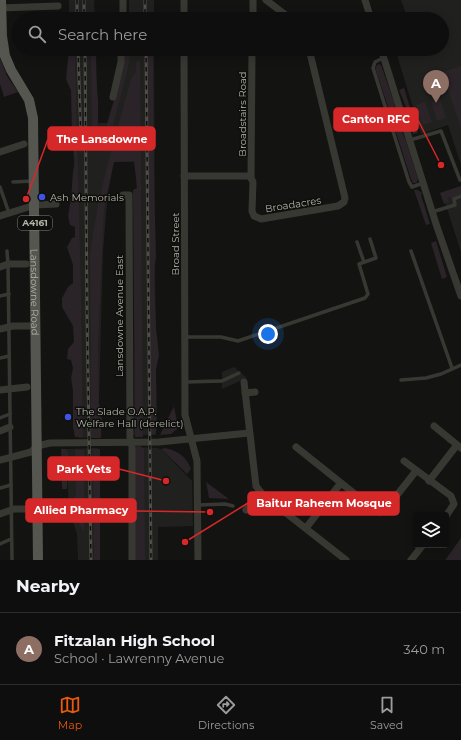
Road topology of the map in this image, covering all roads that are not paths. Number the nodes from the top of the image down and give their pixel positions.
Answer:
1 (123, 0) edge
2 (184, 0) edge
3 (253, 0) edge
4 (266, 0) edge
5 (365, 0) edge
6 (1, 5) edge
7 (58, 6) dead end
8 (123, 12) edge
9 (184, 12) edge
10 (253, 12) edge
11 (282, 12) edge
12 (369, 12) edge
13 (1, 36) edge
14 (121, 56) edge
15 (184, 56) edge
16 (252, 56) edge
17 (311, 56) edge
18 (384, 58) joint
19 (112, 97) dead end
20 (390, 122) junction
21 (373, 127) dead end
22 (410, 140) junction
23 (24, 144) dead end
24 (0, 152) edge
25 (184, 176) junction
26 (251, 178) junction
27 (460, 180) dead end
28 (34, 181) junction
29 (12, 182) dead end
30 (423, 183) junction
31 (0, 187) edge
32 (123, 195) dead end
33 (461, 196) edge
34 (56, 204) dead end
35 (34, 205) junction
36 (432, 212) junction
37 (9, 213) junction
38 (0, 216) edge
39 (370, 239) dead end
40 (357, 242) dead end
41 (7, 251) dead end
42 (411, 251) dead end
43 (364, 262) junction
44 (8, 264) junction
45 (26, 264) dead end
46 (0, 267) edge
47 (8, 294) junction
48 (0, 296) edge
49 (461, 296) edge
50 (36, 326) junction
51 (9, 327) junction
52 (0, 330) edge
53 (185, 337) junction
54 (8, 356) junction
55 (0, 358) edge
56 (461, 365) edge
57 (452, 368) junction
58 (239, 373) dead end
59 (401, 380) dead end
60 (186, 382) junction
61 (244, 382) dead end
62 (27, 387) dead end
63 (10, 388) junction
64 (0, 390) edge
65 (255, 392) dead end
66 (245, 393) junction
67 (10, 414) junction
68 (0, 418) edge
69 (434, 426) dead end
70 (10, 427) junction
71 (0, 431) edge
72 (249, 433) junction
73 (191, 439) junction
74 (130, 442) junction
75 (37, 446) junction
76 (459, 446) edge
77 (296, 447) dead end
78 (11, 457) junction
79 (0, 460) edge
80 (404, 461) dead end
81 (416, 471) junction
82 (429, 480) junction
83 (340, 484) junction
84 (11, 485) junction
85 (0, 488) edge
86 (260, 492) junction
87 (198, 505) junction
88 (233, 506) dead end
89 (27, 509) dead end
90 (11, 510) junction
91 (246, 510) dead end
92 (449, 512) edge
93 (0, 514) edge
94 (306, 528) junction
95 (11, 539) junction
96 (0, 544) edge
97 (421, 548) edge
98 (12, 560) edge
99 (38, 560) edge
100 (132, 560) edge
101 (198, 560) edge
102 (346, 560) edge
103 (411, 560) edge

1 - 8 street
2 - 9 street
3 - 10 street
4 - 11 street
5 - 12 street
6 - 7 street
6 - 13 main road, Lansdowne Road / A4161
13 - 28 main road, Lansdowne Road / A4161
14 - 19 street
15 - 25 street, Broad Street
16 - 26 street, Broadstairs Road
17 - 26 street, Broadacres
18 - 20 lane
18 - 22 street
20 - 21 lane
20 - 30 lane
22 - 27 lane
22 - 30 street
23 - 24 street
25 - 26 street
25 - 53 street, Broad Street
28 - 29 lane
28 - 35 main road, Lansdowne Road / A4161
30 - 36 street
31 - 37 lane
32 - 74 street, Lansdowne Avenue East
33 - 36 lane
34 - 35 street
35 - 37 street
35 - 50 main road, Lansdowne Road / A4161
36 - 49 street
37 - 38 street
39 - 43 lane
40 - 43 lane
41 - 44 lane
42 - 57 lane
43 - 53 lane
44 - 45 street
44 - 46 street
44 - 47 lane
47 - 48 lane
47 - 51 lane
50 - 51 street
50 - 75 main road, Lansdowne Road / A4161
51 - 52 street
51 - 54 lane
53 - 60 street, Broad Street
54 - 55 lane
54 - 63 lane
56 - 57 lane
57 - 59 lane
58 - 60 lane
60 - 73 street, Broad Street
61 - 66 street
62 - 63 street
63 - 64 street
63 - 67 lane
65 - 66 street
66 - 72 street
67 - 68 lane
67 - 70 lane
69 - 76 street
70 - 71 street
70 - 78 lane
72 - 73 street
72 - 86 street
73 - 74 street
73 - 87 street, Broad Street
74 - 75 street
74 - 100 street
75 - 78 street
75 - 99 main road, Lansdowne Road / A4161
76 - 82 street
77 - 83 street
78 - 79 street
78 - 84 lane
80 - 81 street
81 - 82 street
81 - 83 street
82 - 92 street
83 - 94 street
84 - 85 lane
84 - 90 lane
86 - 91 street
86 - 94 street
87 - 88 lane
87 - 101 street, Broad Street
89 - 90 street
90 - 93 street
90 - 95 lane
94 - 102 street
95 - 96 lane
95 - 98 lane
97 - 103 street

